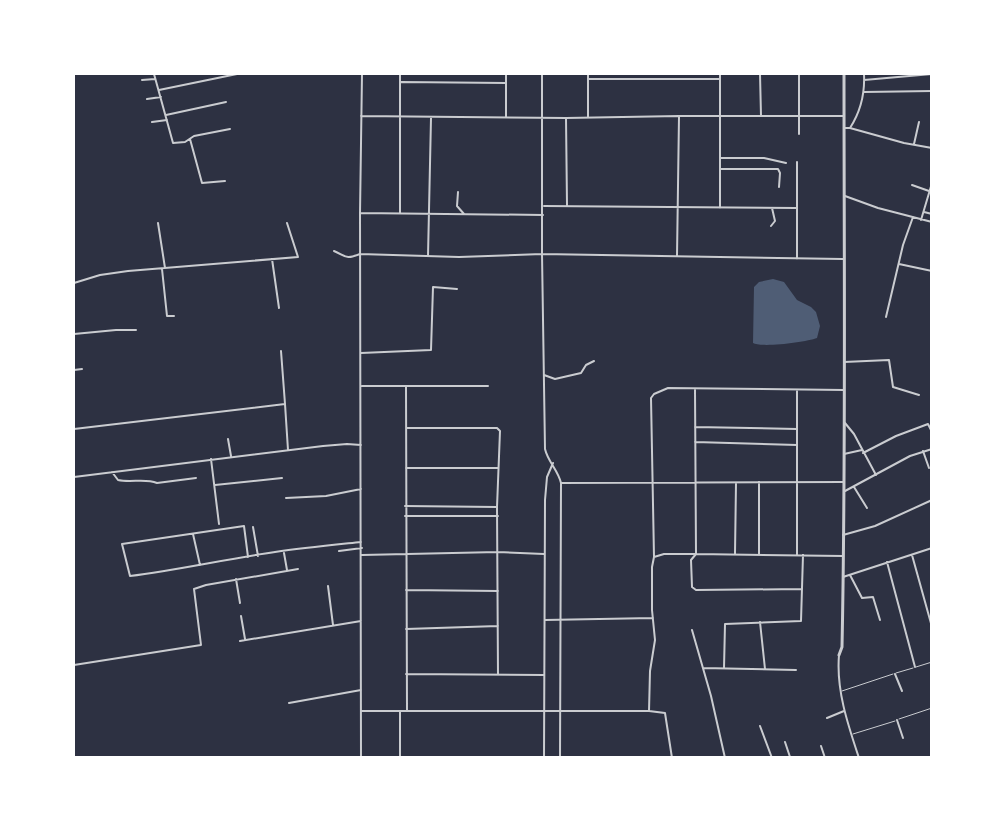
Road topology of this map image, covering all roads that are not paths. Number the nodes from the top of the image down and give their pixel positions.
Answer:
1 (154, 74) edge
2 (237, 74) edge
3 (362, 74) edge
4 (400, 74) edge
5 (506, 74) edge
6 (542, 74) edge
7 (588, 74) edge
8 (684, 74) edge
9 (720, 74) edge
10 (760, 74) edge
11 (799, 74) edge
12 (844, 74) edge
13 (864, 74) edge
14 (932, 74) edge
15 (155, 79) junction
16 (588, 79) junction
17 (684, 79) junction
18 (720, 79) junction
19 (142, 80) dead end
20 (864, 80) junction
21 (400, 82) junction
22 (506, 83) junction
23 (159, 90) junction
24 (932, 91) edge
25 (864, 92) junction
26 (161, 96) junction
27 (147, 99) dead end
28 (226, 102) dead end
29 (166, 115) junction
30 (361, 116) junction
31 (400, 116) junction
32 (506, 116) junction
33 (679, 116) junction
34 (720, 116) junction
35 (760, 116) junction
36 (800, 116) junction
37 (844, 116) junction
38 (430, 117) junction
39 (588, 117) junction
40 (542, 118) junction
41 (566, 118) junction
42 (168, 120) junction
43 (152, 122) dead end
44 (919, 122) dead end
45 (844, 128) junction
46 (850, 128) junction
47 (230, 129) dead end
48 (799, 134) dead end
49 (190, 138) junction
50 (914, 144) junction
51 (932, 148) edge
52 (720, 158) junction
53 (797, 162) dead end
54 (786, 163) dead end
55 (721, 169) junction
56 (225, 181) dead end
57 (932, 183) edge
58 (912, 185) dead end
59 (779, 187) dead end
60 (930, 191) junction
61 (458, 192) dead end
62 (845, 196) junction
63 (543, 206) junction
64 (567, 206) junction
65 (679, 207) junction
66 (720, 208) junction
67 (772, 208) junction
68 (796, 208) junction
69 (924, 212) junction
70 (360, 213) junction
71 (400, 213) junction
72 (430, 213) junction
73 (932, 213) edge
74 (464, 214) junction
75 (543, 215) junction
76 (913, 217) junction
77 (921, 220) junction
78 (932, 222) edge
79 (158, 223) dead end
80 (286, 223) dead end
81 (771, 226) dead end
82 (334, 251) dead end
83 (360, 254) junction
84 (542, 254) junction
85 (428, 256) junction
86 (677, 256) junction
87 (272, 259) junction
88 (797, 259) junction
89 (843, 259) junction
90 (899, 264) junction
91 (164, 268) junction
92 (932, 271) edge
93 (74, 283) edge
94 (457, 289) dead end
95 (279, 308) dead end
96 (174, 316) dead end
97 (886, 317) dead end
98 (136, 330) dead end
99 (74, 334) edge
100 (281, 351) dead end
101 (361, 352) junction
102 (594, 361) dead end
103 (844, 362) junction
104 (82, 369) dead end
105 (74, 370) edge
106 (544, 375) junction
107 (361, 386) junction
108 (488, 386) dead end
109 (406, 387) junction
110 (695, 388) junction
111 (797, 389) junction
112 (844, 390) junction
113 (920, 395) dead end
114 (285, 404) junction
115 (845, 423) junction
116 (930, 424) edge
117 (695, 427) junction
118 (406, 428) junction
119 (74, 429) edge
120 (797, 429) junction
121 (932, 432) edge
122 (228, 439) dead end
123 (695, 442) junction
124 (361, 445) junction
125 (797, 445) junction
126 (932, 449) edge
127 (288, 450) junction
128 (923, 451) junction
129 (863, 452) junction
130 (844, 453) junction
131 (231, 456) junction
132 (211, 459) junction
133 (553, 463) junction
134 (406, 468) junction
135 (498, 468) junction
136 (929, 468) dead end
137 (112, 472) junction
138 (876, 475) junction
139 (74, 477) edge
140 (196, 478) dead end
141 (282, 478) dead end
142 (759, 482) junction
143 (797, 482) junction
144 (844, 482) junction
145 (561, 483) junction
146 (653, 483) junction
147 (697, 483) junction
148 (736, 483) junction
149 (215, 485) junction
150 (854, 487) junction
151 (361, 489) junction
152 (844, 492) junction
153 (286, 498) dead end
154 (932, 500) edge
155 (405, 506) junction
156 (497, 507) junction
157 (867, 508) dead end
158 (405, 516) junction
159 (498, 516) junction
160 (219, 524) dead end
161 (253, 527) dead end
162 (194, 534) junction
163 (843, 535) junction
164 (362, 542) junction
165 (362, 548) junction
166 (932, 549) edge
167 (284, 551) junction
168 (339, 551) dead end
169 (498, 552) junction
170 (406, 553) junction
171 (544, 554) junction
172 (696, 554) junction
173 (735, 554) junction
174 (759, 554) junction
175 (362, 555) junction
176 (797, 555) junction
177 (803, 555) junction
178 (912, 555) junction
179 (258, 556) junction
180 (654, 556) junction
181 (843, 556) junction
182 (248, 557) junction
183 (887, 562) junction
184 (200, 565) junction
185 (298, 568) dead end
186 (287, 570) junction
187 (850, 575) junction
188 (843, 577) junction
189 (236, 579) junction
190 (328, 586) dead end
191 (802, 589) junction
192 (406, 590) junction
193 (498, 591) junction
194 (240, 603) dead end
195 (241, 616) dead end
196 (653, 618) junction
197 (545, 620) junction
198 (560, 620) junction
199 (880, 620) dead end
200 (362, 621) junction
201 (760, 622) junction
202 (333, 625) junction
203 (498, 626) junction
204 (932, 627) edge
205 (406, 628) junction
206 (692, 630) dead end
207 (245, 639) junction
208 (240, 641) dead end
209 (839, 655) joint
210 (932, 662) edge
211 (74, 665) edge
212 (915, 667) junction
213 (703, 668) junction
214 (724, 668) junction
215 (765, 669) junction
216 (795, 670) dead end
217 (405, 674) junction
218 (498, 674) junction
219 (895, 674) junction
220 (544, 675) junction
221 (362, 690) junction
222 (841, 692) junction
223 (902, 692) dead end
224 (289, 703) dead end
225 (932, 708) edge
226 (362, 711) junction
227 (400, 711) junction
228 (407, 711) junction
229 (649, 711) junction
230 (844, 711) junction
231 (544, 712) junction
232 (561, 712) junction
233 (827, 718) dead end
234 (897, 720) junction
235 (760, 726) dead end
236 (852, 735) junction
237 (903, 738) dead end
238 (785, 742) dead end
239 (821, 746) dead end
240 (790, 757) edge
241 (362, 758) edge
242 (400, 758) edge
243 (544, 758) edge
244 (560, 758) edge
245 (672, 758) edge
246 (725, 758) edge
247 (772, 758) edge
248 (825, 758) edge
249 (859, 758) edge

1 - 15 street
2 - 23 street
3 - 30 street
4 - 21 street
5 - 22 street
6 - 40 street
7 - 16 street
8 - 17 street
9 - 18 street
10 - 35 street
11 - 36 street
12 - 37 street
13 - 20 street
14 - 20 street
15 - 19 street
15 - 23 street
16 - 17 street
16 - 39 street
17 - 18 street
18 - 34 street
20 - 25 street
21 - 22 street
21 - 31 street
22 - 32 street
23 - 26 street
24 - 25 street
25 - 46 street
26 - 27 street
26 - 29 street
28 - 29 street
29 - 42 street
30 - 31 street
30 - 70 street
31 - 38 street
31 - 71 street
32 - 38 street
32 - 40 street
33 - 34 street
33 - 39 street
33 - 65 street
34 - 35 street
34 - 52 street
35 - 36 street
36 - 37 street
36 - 48 street
37 - 45 street
38 - 72 street
39 - 41 street
40 - 41 street
40 - 63 street
41 - 64 street
42 - 43 street
42 - 49 street
44 - 50 street
45 - 46 street
45 - 62 street
46 - 50 street
47 - 49 street
49 - 56 street
50 - 51 street
52 - 54 street
52 - 55 street
53 - 68 street
55 - 59 street
55 - 66 street
57 - 60 street
58 - 60 street
60 - 69 street
61 - 74 street
62 - 76 street
62 - 89 street
63 - 64 street
63 - 75 street
64 - 65 street
65 - 66 street
65 - 86 street
66 - 67 street
67 - 68 street
67 - 81 street
68 - 88 street
69 - 73 street
69 - 77 street
70 - 71 street
70 - 83 street
71 - 72 street
72 - 74 street
72 - 85 street
74 - 75 street
75 - 84 street
76 - 77 street
76 - 90 street
77 - 78 street
79 - 91 street
80 - 87 street
82 - 83 street
83 - 85 street
83 - 101 street
84 - 85 street
84 - 86 street
84 - 106 street
86 - 88 street
87 - 91 street
87 - 95 street
88 - 89 street
89 - 103 street
90 - 92 street
90 - 97 street
91 - 93 street
91 - 96 street
94 - 101 street
98 - 99 street
100 - 114 street
101 - 107 street
102 - 106 street
103 - 112 street
103 - 113 street
104 - 105 street
106 - 133 street
107 - 109 street
107 - 124 street
108 - 109 street
109 - 118 street
110 - 111 street
110 - 117 street
110 - 146 street
111 - 112 street
111 - 120 street
112 - 115 street
114 - 119 street
114 - 127 street
115 - 129 street
115 - 130 street
116 - 121 street
116 - 129 street
117 - 120 street
117 - 123 street
118 - 134 street
118 - 135 street
120 - 125 street
122 - 131 street
123 - 125 street
123 - 147 street
124 - 127 street
124 - 151 street
125 - 143 street
126 - 128 street
127 - 131 street
128 - 136 street
128 - 138 street
129 - 130 street
129 - 138 street
130 - 144 street
131 - 132 street
132 - 137 street
132 - 149 street
133 - 145 street
133 - 171 street
134 - 135 street
134 - 155 street
135 - 156 street
137 - 139 street
137 - 140 street
138 - 150 street
141 - 149 street
142 - 143 street
142 - 148 street
142 - 174 street
143 - 144 street
143 - 176 street
144 - 152 street
145 - 146 street
145 - 198 street
146 - 147 street
146 - 180 street
147 - 148 street
147 - 172 street
148 - 173 street
149 - 160 street
150 - 152 street
150 - 157 street
151 - 153 street
151 - 164 street
152 - 163 street
154 - 163 street
155 - 156 street
155 - 158 street
156 - 159 street
158 - 159 street
158 - 170 street
159 - 169 street
161 - 179 street
162 - 182 street
162 - 184 street
162 - 184 street
163 - 181 street
164 - 165 street
164 - 167 street
165 - 168 street
165 - 175 street
166 - 178 street
167 - 179 street
167 - 186 street
169 - 170 street
169 - 171 street
169 - 193 street
170 - 175 street
170 - 192 street
171 - 197 street
172 - 173 street
172 - 180 street
172 - 191 street
173 - 174 street
174 - 176 street
175 - 200 street
176 - 177 street
177 - 181 street
177 - 191 street
178 - 183 street
178 - 204 street
179 - 182 street
180 - 196 street
181 - 188 street
182 - 184 street
183 - 187 street
183 - 212 street
185 - 186 street
186 - 189 street
187 - 188 street
187 - 199 street
188 - 209 street
189 - 194 street
189 - 211 street
190 - 202 street
191 - 201 street
192 - 193 street
192 - 205 street
193 - 203 street
195 - 207 street
196 - 198 street
196 - 229 street
197 - 198 street
197 - 220 street
198 - 232 street
200 - 202 street
200 - 221 street
201 - 214 street
201 - 215 street
202 - 207 street
203 - 205 street
203 - 218 street
205 - 217 street
206 - 213 street
207 - 208 street
209 - 222 street
210 - 212 lane
212 - 219 lane
213 - 214 street
213 - 246 street
214 - 215 street
215 - 216 street
217 - 218 street
217 - 228 street
218 - 220 street
219 - 222 lane
219 - 223 street
220 - 231 street
221 - 224 street
221 - 226 street
222 - 230 street
225 - 234 lane
226 - 227 street
226 - 241 street
227 - 228 street
227 - 242 street
228 - 231 street
229 - 232 street
229 - 245 street
230 - 233 street
230 - 236 street
231 - 232 street
231 - 243 street
232 - 244 street
234 - 236 lane
234 - 237 street
235 - 247 street
236 - 249 street
238 - 240 street
239 - 248 street

